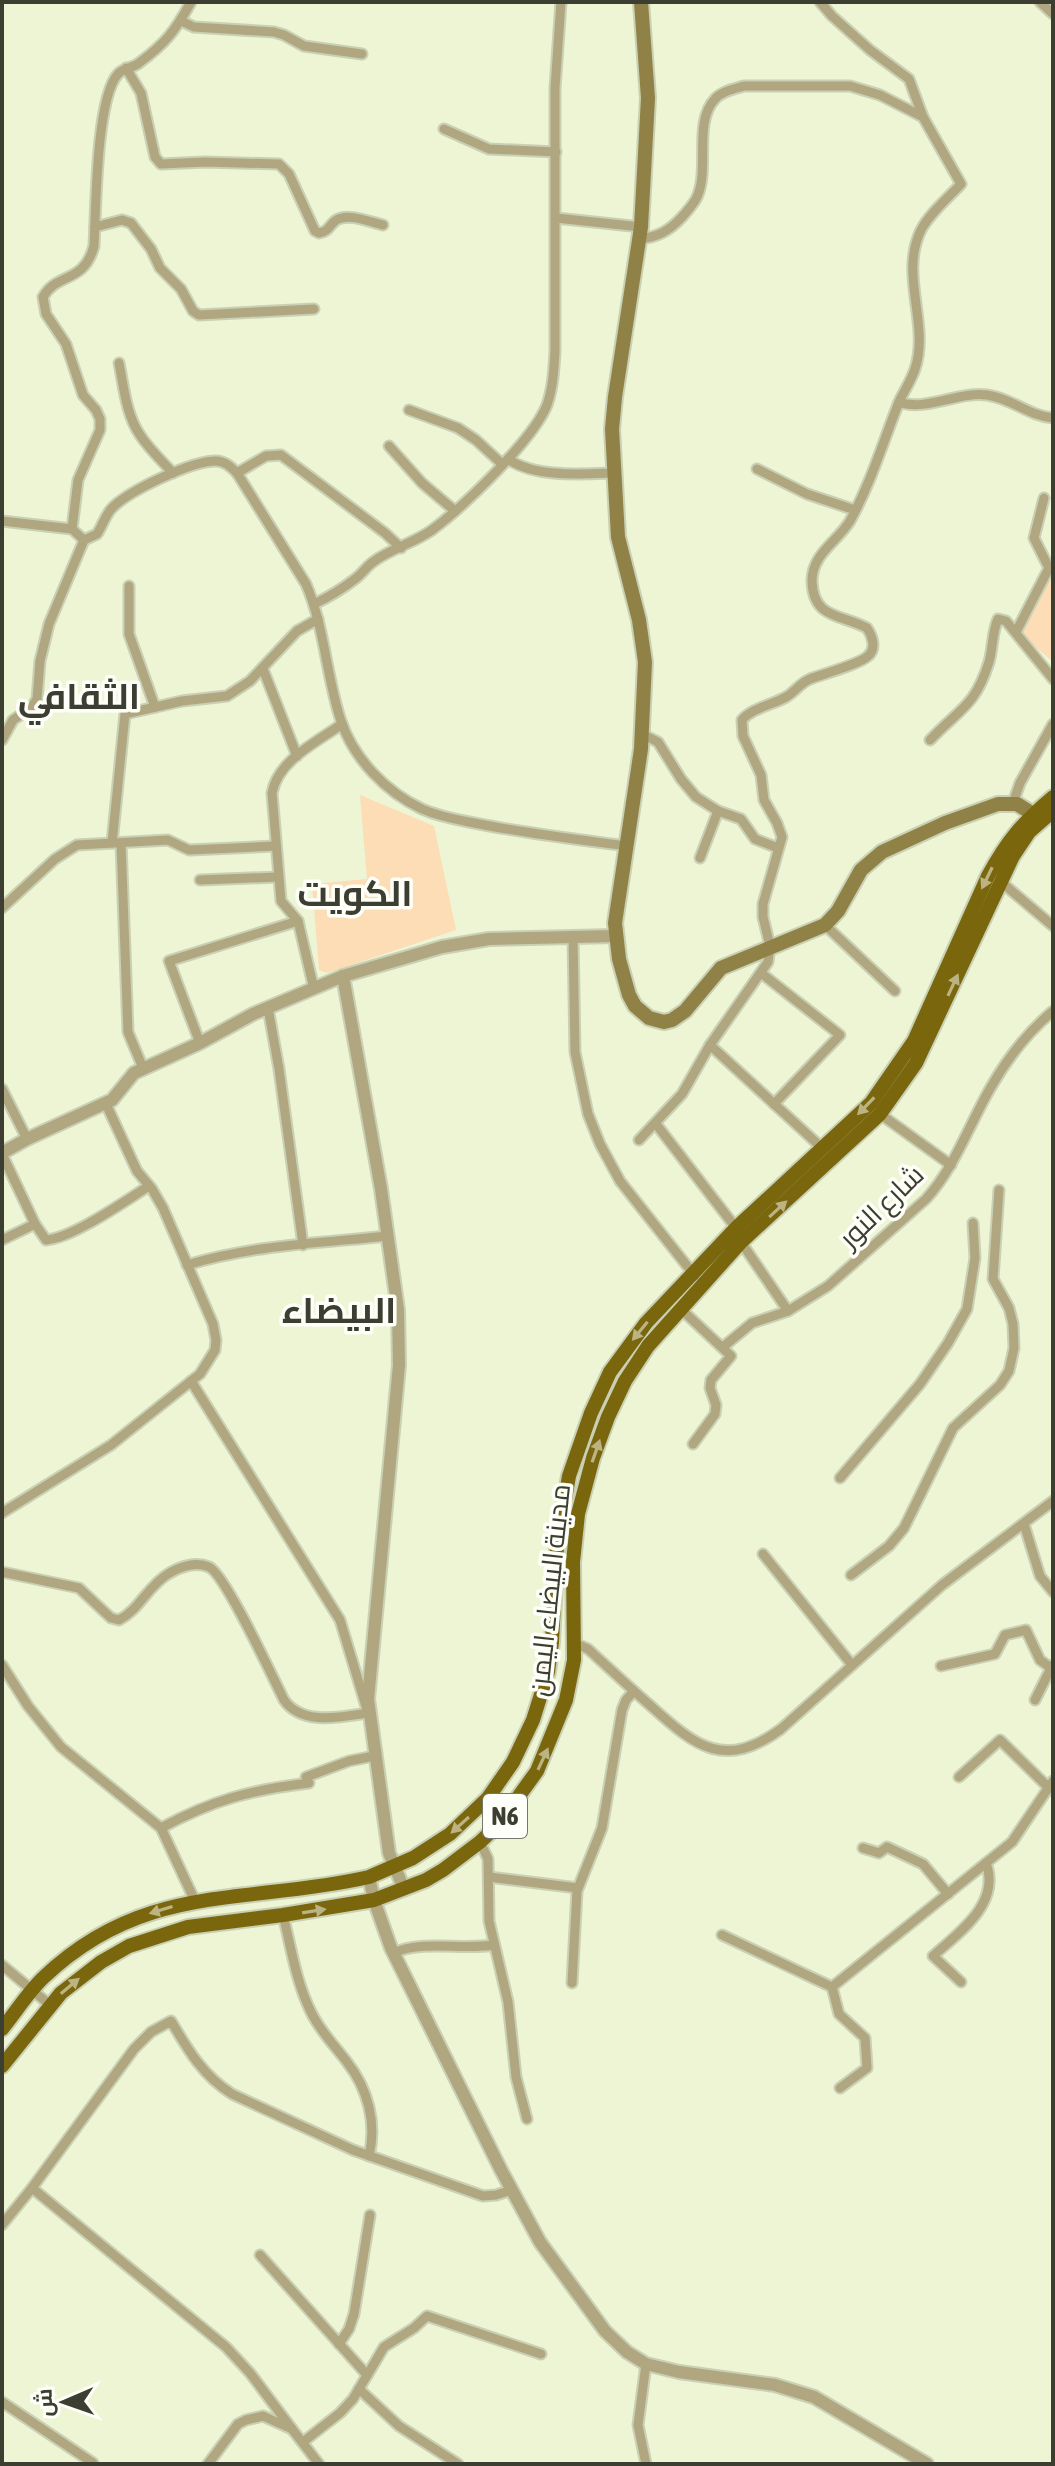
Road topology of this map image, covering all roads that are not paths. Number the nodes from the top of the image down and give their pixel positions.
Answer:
1 (191, 2) edge
2 (561, 2) edge
3 (641, 2) edge
4 (820, 2) edge
5 (1040, 2) edge
6 (1053, 14) edge
7 (181, 21) junction
8 (362, 54) dead end
9 (126, 68) junction
10 (923, 117) junction
11 (444, 129) dead end
12 (556, 152) junction
13 (556, 218) junction
14 (383, 225) dead end
15 (95, 227) junction
16 (640, 233) junction
17 (314, 309) dead end
18 (119, 363) dead end
19 (899, 402) junction
20 (409, 410) dead end
21 (1053, 418) edge
22 (389, 446) dead end
23 (505, 461) junction
24 (757, 469) dead end
25 (173, 473) junction
26 (237, 473) junction
27 (614, 473) junction
28 (1044, 498) dead end
29 (855, 510) junction
30 (455, 511) junction
31 (2, 521) edge
32 (72, 529) junction
33 (84, 540) junction
34 (401, 548) junction
35 (1051, 568) edge
36 (129, 586) dead end
37 (314, 604) junction
38 (318, 619) junction
39 (1016, 632) junction
40 (263, 669) junction
41 (1053, 679) edge
42 (155, 707) junction
43 (342, 724) junction
44 (1053, 724) edge
45 (642, 734) junction
46 (2, 740) edge
47 (930, 740) dead end
48 (297, 756) junction
49 (1053, 797) edge
50 (1013, 803) junction
51 (718, 811) junction
52 (1053, 811) edge
53 (1033, 814) junction
54 (116, 843) junction
55 (275, 846) junction
56 (627, 846) junction
57 (778, 848) junction
58 (700, 858) dead end
59 (278, 877) junction
60 (200, 880) dead end
61 (1000, 881) junction
62 (2, 908) edge
63 (298, 921) junction
64 (825, 925) junction
65 (1053, 926) edge
66 (573, 936) junction
67 (615, 936) junction
68 (770, 946) junction
69 (761, 973) junction
70 (343, 976) junction
71 (314, 989) junction
72 (895, 991) dead end
73 (268, 1008) junction
74 (1053, 1011) edge
75 (200, 1043) junction
76 (710, 1045) junction
77 (143, 1068) junction
78 (2, 1089) edge
79 (106, 1104) junction
80 (774, 1104) junction
81 (880, 1114) junction
82 (656, 1124) junction
83 (27, 1139) junction
84 (639, 1140) dead end
85 (821, 1147) junction
86 (2, 1154) edge
87 (951, 1165) junction
88 (149, 1186) junction
89 (999, 1190) dead end
90 (973, 1223) dead end
91 (35, 1224) junction
92 (738, 1235) junction
93 (388, 1236) junction
94 (2, 1240) edge
95 (303, 1245) junction
96 (187, 1265) junction
97 (698, 1279) junction
98 (682, 1310) junction
99 (788, 1311) junction
100 (723, 1347) junction
101 (191, 1381) junction
102 (693, 1444) dead end
103 (840, 1478) dead end
104 (1053, 1501) edge
105 (2, 1513) edge
106 (1024, 1524) junction
107 (763, 1554) dead end
108 (2, 1572) edge
109 (851, 1575) dead end
110 (1053, 1592) edge
111 (552, 1642) junction
112 (574, 1643) junction
113 (2, 1665) edge
114 (852, 1665) junction
115 (941, 1666) dead end
116 (1052, 1667) edge
117 (634, 1691) junction
118 (1035, 1700) dead end
119 (368, 1713) junction
120 (374, 1756) junction
121 (959, 1777) dead end
122 (1051, 1784) edge
123 (161, 1828) junction
124 (480, 1842) junction
125 (863, 1848) dead end
126 (986, 1863) junction
127 (394, 1868) junction
128 (369, 1877) junction
129 (489, 1877) junction
130 (578, 1888) junction
131 (404, 1889) junction
132 (948, 1894) junction
133 (374, 1900) junction
134 (195, 1901) junction
135 (283, 1915) junction
136 (722, 1935) dead end
137 (494, 1945) junction
138 (394, 1953) junction
139 (2, 1965) edge
140 (961, 1982) dead end
141 (572, 1983) dead end
142 (832, 1987) junction
143 (33, 1989) junction
144 (50, 2005) junction
145 (2, 2029) edge
146 (2, 2066) edge
147 (840, 2088) dead end
148 (527, 2119) dead end
149 (369, 2156) junction
150 (32, 2188) junction
151 (512, 2190) junction
152 (370, 2215) dead end
153 (2, 2225) edge
154 (260, 2255) dead end
155 (339, 2344) junction
156 (541, 2354) dead end
157 (646, 2364) junction
158 (367, 2375) junction
159 (359, 2389) junction
160 (2, 2402) edge
161 (292, 2429) junction
162 (303, 2442) junction
163 (93, 2463) edge
164 (208, 2464) edge
165 (319, 2464) edge
166 (458, 2464) edge
167 (646, 2464) edge
168 (927, 2464) edge

1 - 7 street
2 - 12 street
3 - 16 main road
4 - 10 street
5 - 6 street
7 - 8 street
7 - 9 street
9 - 14 street
9 - 15 street
10 - 16 street
10 - 19 street
11 - 12 street
12 - 13 street
13 - 16 street
13 - 23 street
15 - 17 street
15 - 32 street
16 - 27 main road
18 - 25 street
19 - 21 street
19 - 29 street
20 - 23 street
22 - 30 street
23 - 27 street
23 - 30 street
24 - 29 street
25 - 26 street
25 - 33 street
26 - 34 street
26 - 37 street
27 - 45 main road
28 - 35 street
29 - 57 street
30 - 34 street
31 - 32 street
32 - 33 street
33 - 46 street
34 - 37 street
35 - 39 street
36 - 42 street
37 - 38 street
38 - 40 street
38 - 43 street
39 - 41 street
39 - 47 street
40 - 42 street
40 - 48 street
42 - 54 street
43 - 48 street
43 - 56 street
44 - 50 street
45 - 51 street
45 - 56 main road
48 - 55 street
49 - 53 main road
50 - 53 main road
50 - 64 main road
51 - 57 street
51 - 58 street
52 - 61 main road
53 -> 85 main road
54 - 55 street
54 - 62 street
54 - 77 street
55 - 59 street
56 - 67 main road
57 - 68 street
59 - 60 street
59 - 63 street
61 - 65 street
81 -> 61 main road
63 - 71 street
63 - 75 street
64 - 68 main road
64 - 72 street
66 - 67 street
66 - 70 street
66 - 97 street
67 - 68 main road
68 - 69 street
69 - 76 street
69 - 80 street
70 - 71 street
70 - 93 street
71 - 73 street
73 - 75 street
73 - 95 street
74 - 87 street, شارع النور
75 - 77 street
76 - 80 street
76 - 82 street
77 - 79 street
78 - 83 street
79 - 83 street
79 - 88 street
80 - 85 street
81 - 87 street
92 -> 81 main road
82 - 84 street
82 - 92 street
83 - 86 street
85 - 92 main road
86 - 91 street
87 - 99 street, شارع النور
88 - 91 street
88 - 96 street
89 - 109 street
90 - 103 street
91 - 94 street
92 - 97 main road
92 - 99 street
93 - 95 street
93 - 119 street
95 - 96 street
96 - 101 street
97 - 98 main road, مدينة البيضاء اليمن / N6
97 -> 111 main road, مدينة البيضاء اليمن / N6
98 - 100 street
112 -> 98 main road, مدينة البيضاء اليمن / N6
99 - 100 street, شارع النور
100 - 102 street
101 - 105 street
101 - 119 street
104 - 106 street
106 - 110 street
106 - 114 street
107 - 114 street
108 - 119 street
111 - 112 main road
111 -> 127 main road, مدينة البيضاء اليمن / N6
112 - 117 street
124 -> 112 main road, مدينة البيضاء اليمن / N6
113 - 123 street
114 - 117 street
115 - 116 street
116 - 118 street
117 - 130 street
119 - 120 street
120 - 123 street
120 - 127 street
121 - 122 street
122 - 126 street
123 - 134 street
124 - 129 street
124 - 131 main road, مدينة البيضاء اليمن / N6
125 - 132 street
126 - 132 street
126 - 140 street
127 - 128 main road, مدينة البيضاء اليمن / N6
127 - 131 street
128 - 133 street
128 - 134 main road, مدينة البيضاء اليمن / N6
129 - 130 street
129 - 137 street
130 - 141 street
131 - 133 main road, مدينة البيضاء اليمن / N6
132 - 142 street
135 -> 133 main road, مدينة البيضاء اليمن / N6
133 - 138 street
134 -> 143 main road, مدينة البيضاء اليمن / N6
144 -> 135 main road, مدينة البيضاء اليمن / N6
135 - 149 street
136 - 142 street
137 - 138 street
137 - 148 street
138 - 151 street
139 - 143 street
142 - 147 street
143 - 144 street
143 - 145 main road, مدينة البيضاء اليمن / N6
144 - 146 main road, مدينة البيضاء اليمن / N6
149 - 150 street
149 - 151 street
150 - 153 street
150 - 161 street
151 - 157 street
152 - 155 street
154 - 155 street
155 - 158 street
156 - 158 street
157 - 167 street
157 - 168 street
158 - 159 street
159 - 162 street
159 - 166 street
160 - 163 street
161 - 162 street
161 - 164 street
162 - 165 street

